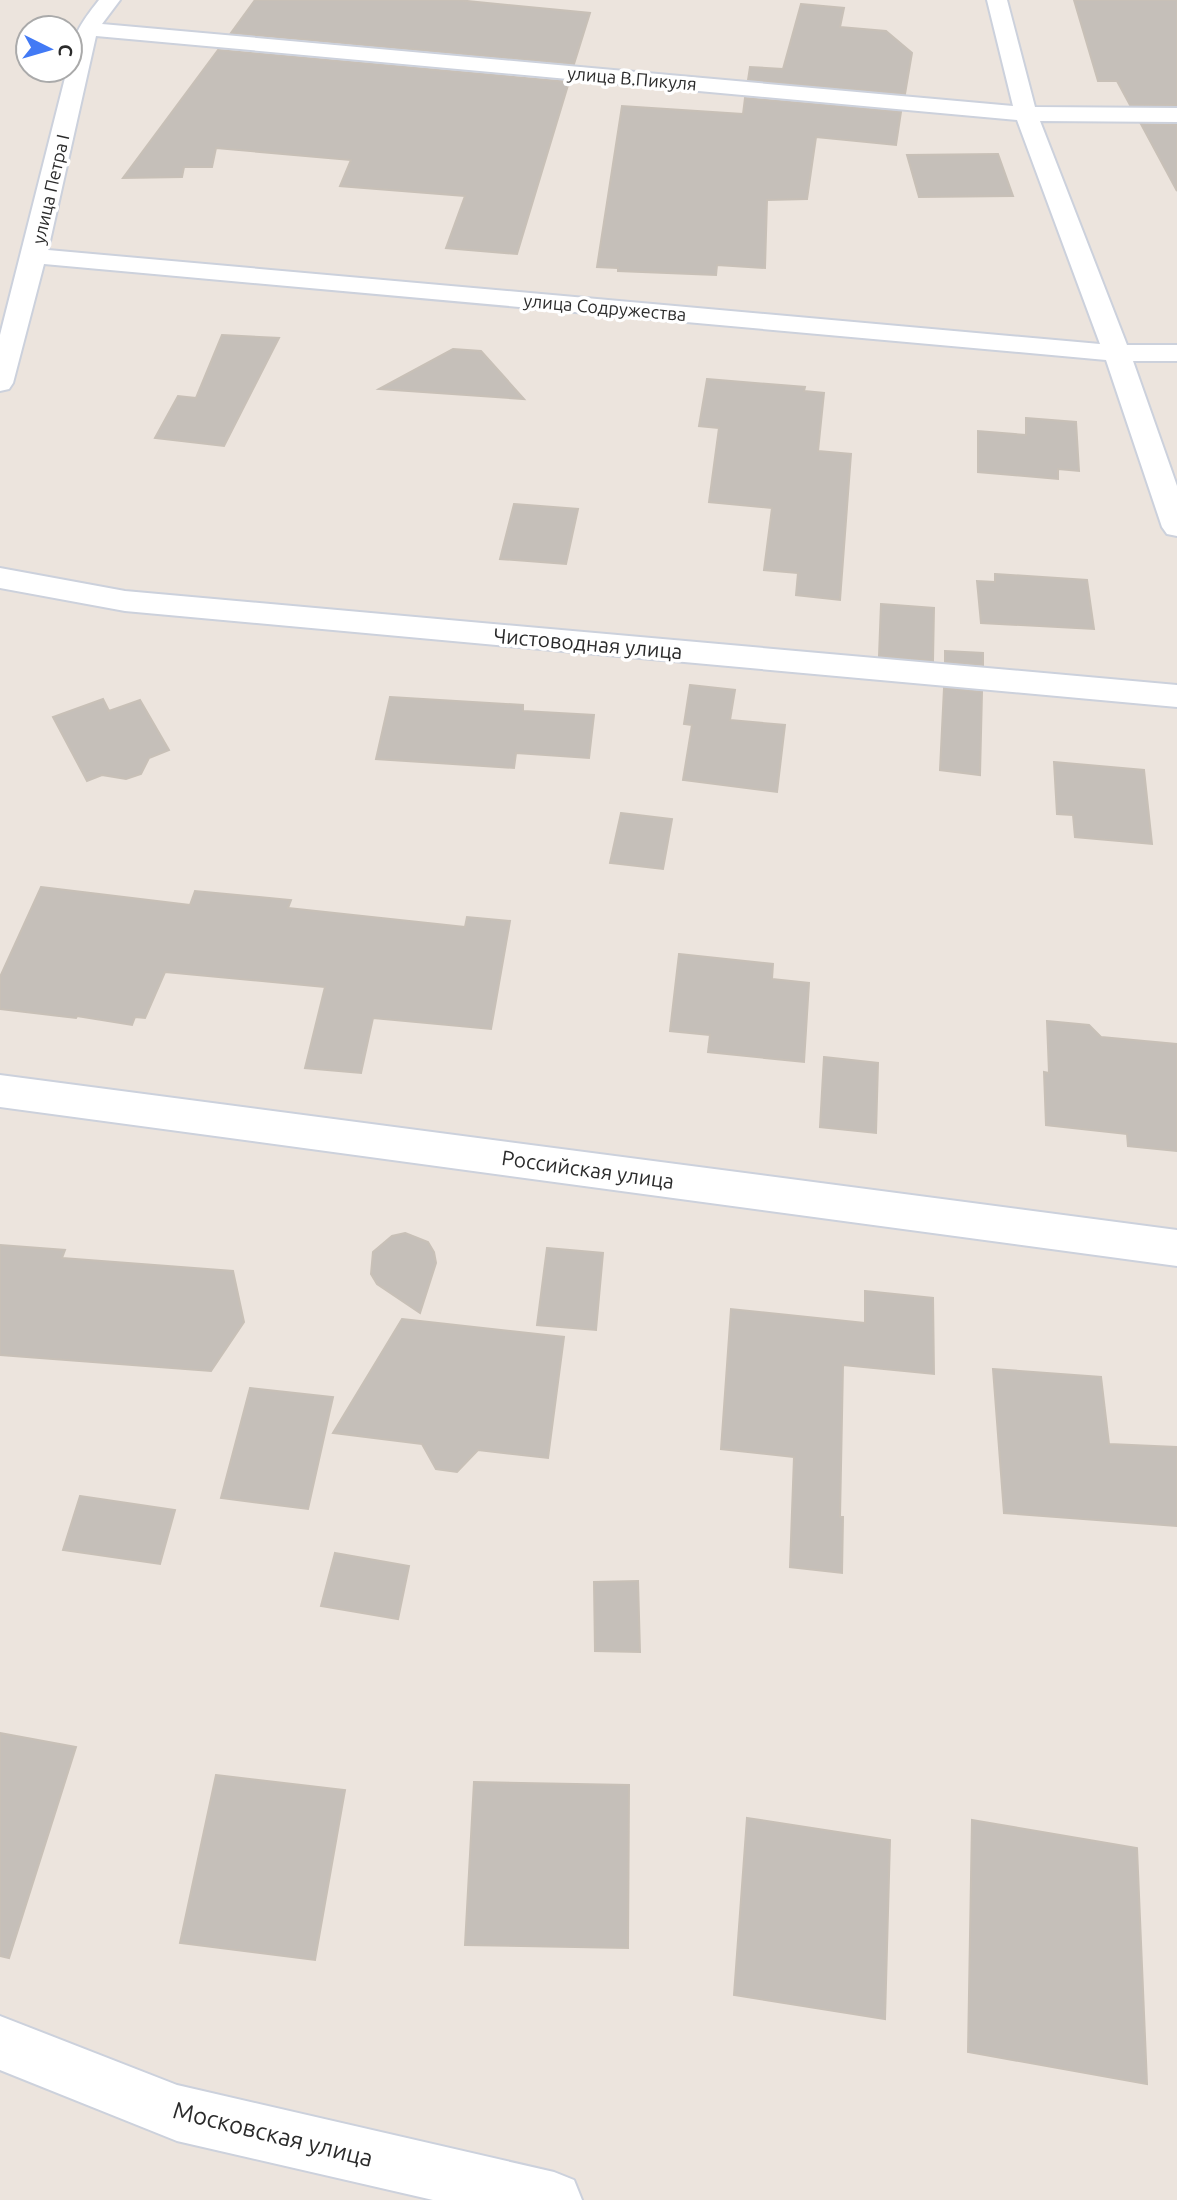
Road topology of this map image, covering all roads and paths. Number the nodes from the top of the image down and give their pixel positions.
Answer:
1 (110, 0) edge
2 (998, 0) edge
3 (87, 29) junction
4 (1026, 114) junction
5 (1177, 115) edge
6 (34, 256) junction
7 (1117, 353) junction
8 (1177, 353) edge
9 (0, 383) edge
10 (1177, 527) edge
11 (0, 578) edge
12 (1177, 696) edge
13 (0, 1091) edge
14 (1177, 1248) edge
15 (0, 2043) edge
16 (554, 2200) edge

1 - 3 street, улица Петра I
2 - 4 street
3 - 4 street, улица В.Пикуля
3 - 6 street, улица Петра I
4 - 5 street, улица В.Пикуля
4 - 7 street
6 - 7 street, улица Содружества
6 - 9 street, улица Петра I
7 - 8 street, улица Содружества
7 - 10 street
11 - 12 street, Чистоводная улица
13 - 14 street, Российская улица
15 - 16 street, Московская улица

